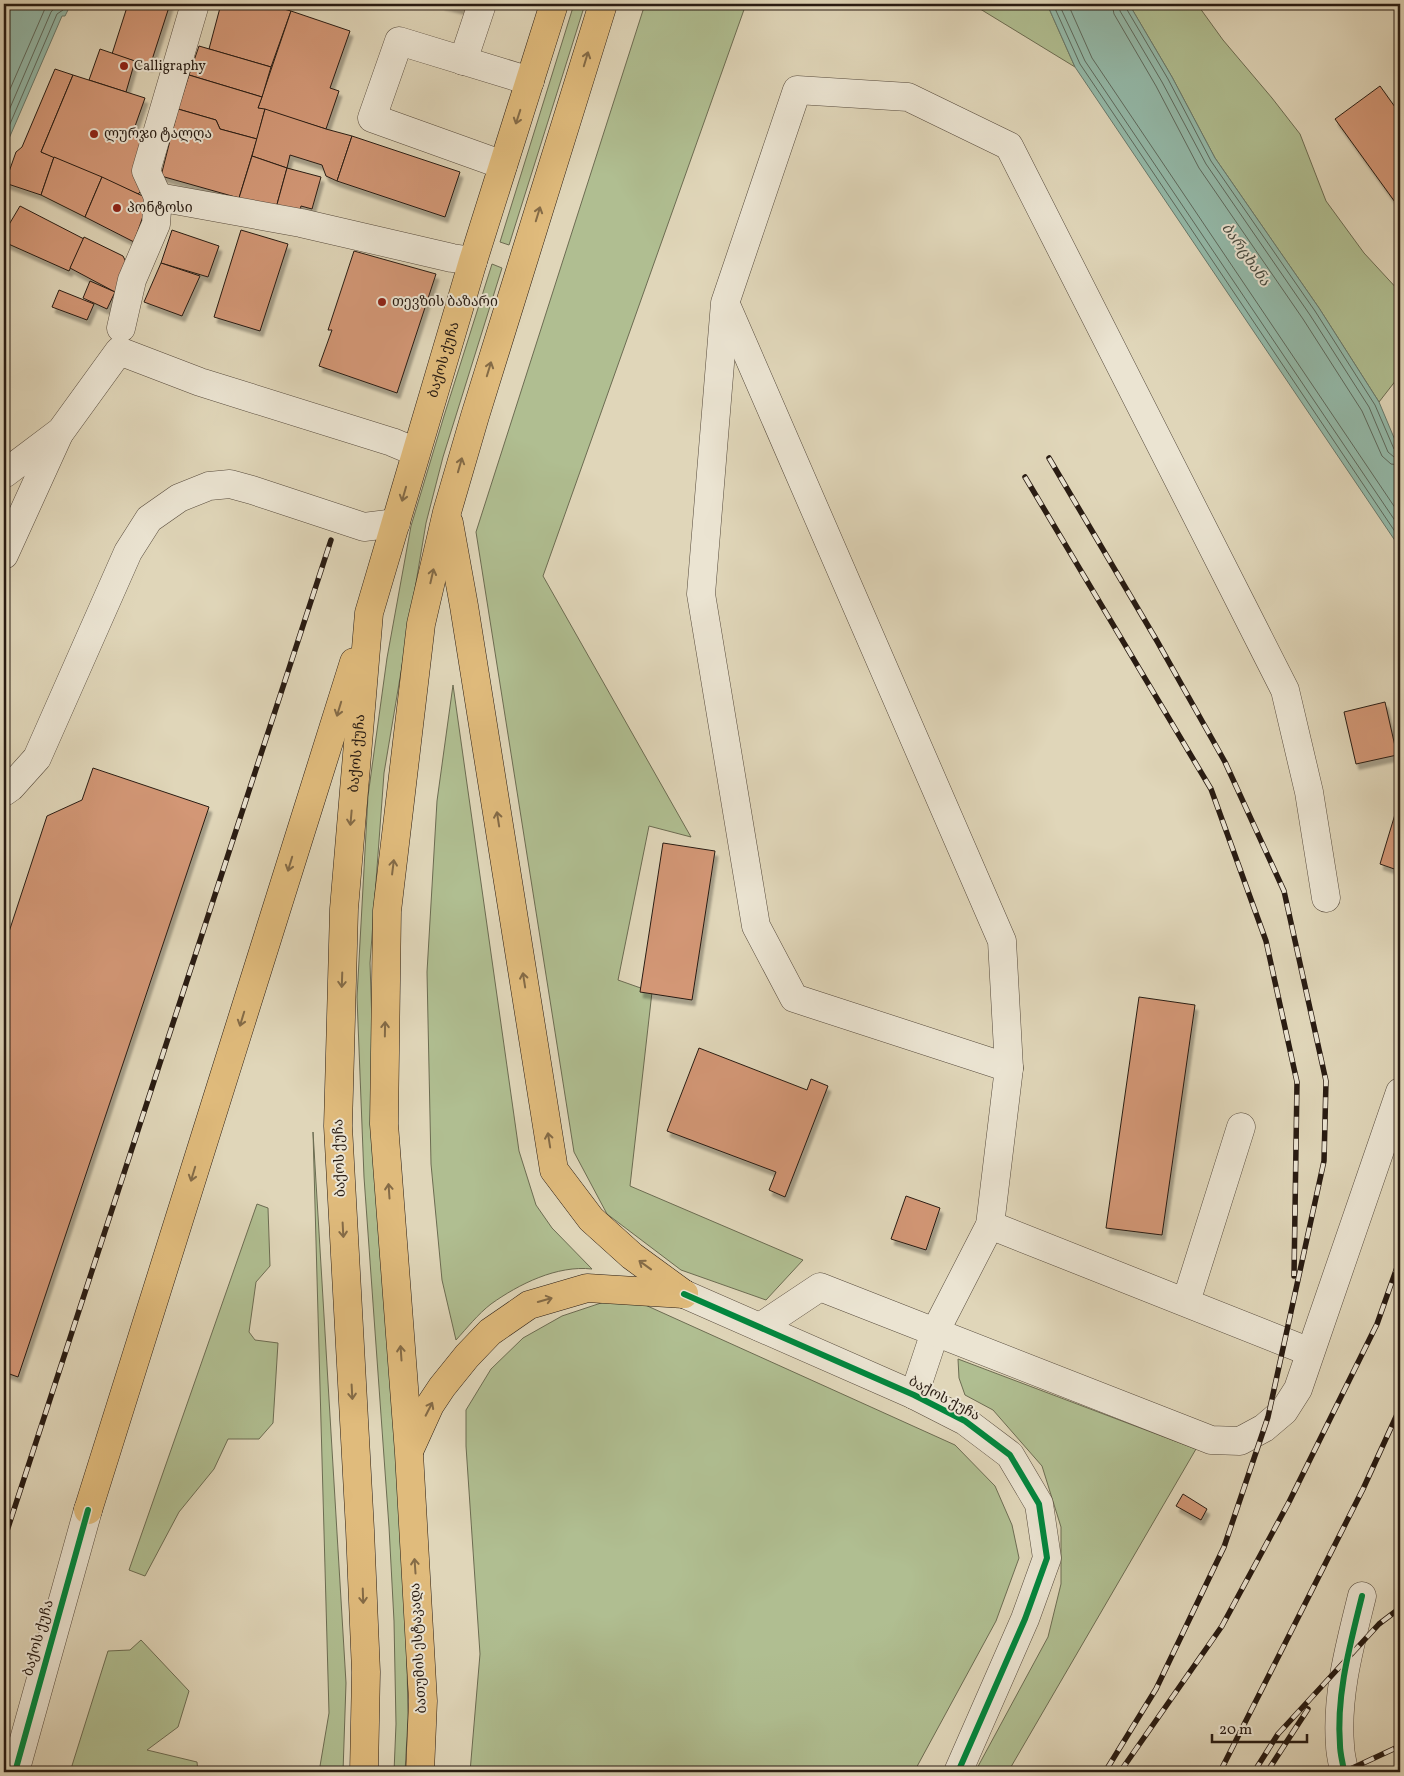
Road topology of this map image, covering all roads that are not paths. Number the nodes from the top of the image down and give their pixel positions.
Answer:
1 (195, 4) edge
2 (482, 4) edge
3 (554, 4) edge
4 (603, 4) edge
5 (463, 61) junction
6 (530, 81) junction
7 (503, 165) junction
8 (158, 197) junction
9 (473, 260) junction
10 (725, 303) junction
11 (121, 328) dead end
12 (60, 431) junction
13 (416, 452) junction
14 (4, 474) edge
15 (447, 512) junction
16 (396, 523) junction
17 (4, 555) edge
18 (369, 612) junction
19 (4, 792) edge
20 (1326, 898) dead end
21 (1009, 1068) junction
22 (1400, 1092) edge
23 (1241, 1126) dead end
24 (990, 1224) junction
25 (684, 1294) junction
26 (1186, 1302) junction
27 (760, 1327) junction
28 (935, 1332) junction
29 (1310, 1352) junction
30 (914, 1395) junction
31 (409, 1453) junction
32 (88, 1510) joint
33 (1362, 1596) dead end
34 (15, 1772) edge
35 (364, 1772) edge
36 (420, 1772) edge
37 (958, 1772) edge
38 (1344, 1772) edge

1 - 8 street
2 - 5 street
3 - 6 main road, ბაქოს ქუჩა
15 -> 4 main road
5 - 6 street
5 - 7 street
6 -> 7 main road, ბაქოს ქუჩა
7 - 9 main road, ბაქოს ქუჩა
8 - 9 street
8 - 11 street
9 - 13 main road, ბაქოს ქუჩა
10 - 20 street
10 - 21 street
10 - 21 street
12 - 13 street
12 - 14 street
12 - 17 street
13 -> 16 main road, ბაქოს ქუჩა
25 -> 15 main road
31 -> 15 main road
16 - 18 main road, ბაქოს ქუჩა
16 - 19 street
18 -> 32 main road
18 -> 35 main road, ბაქოს ქუჩა
21 - 24 street
22 - 29 street
23 - 26 street
24 - 26 street
24 - 28 street
25 - 27 street, ბაქოს ქუჩა
31 -> 25 main road
26 - 29 street
27 - 28 street
27 - 30 street, ბაქოს ქუჩა
28 - 29 street
28 - 30 street
30 - 37 street, ბაქოს ქუჩა
36 -> 31 main road, ბათუმის ესტაკადა
32 - 34 street, ბაქოს ქუჩა
33 - 38 street

